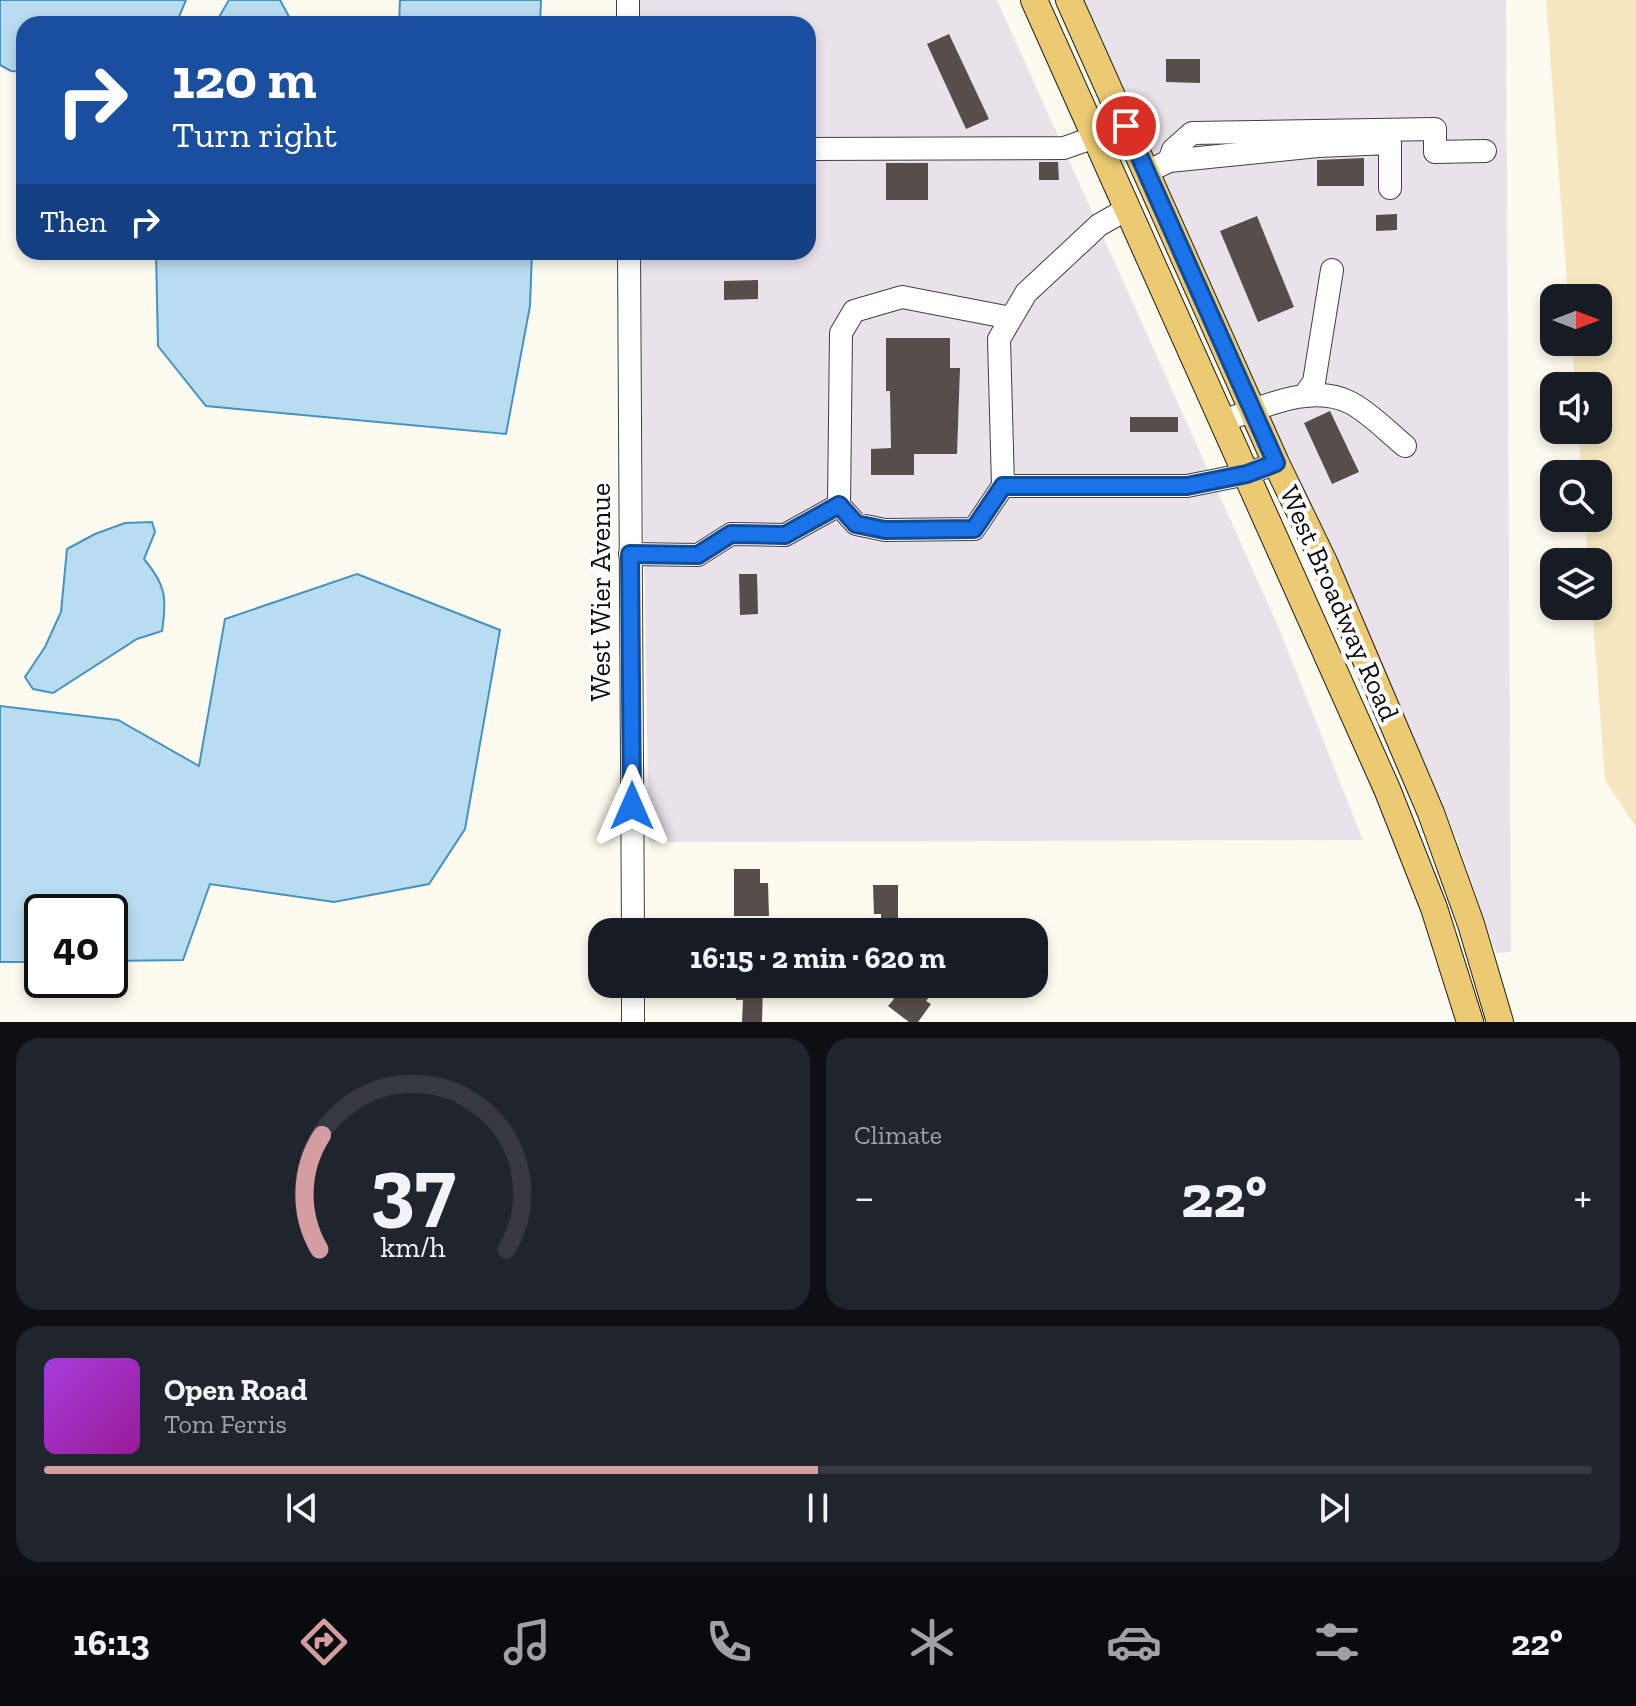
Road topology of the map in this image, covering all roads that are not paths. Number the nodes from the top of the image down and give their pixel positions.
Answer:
1 (1034, 0) edge
2 (1069, 0) edge
3 (1126, 126) junction
4 (1095, 137) junction
5 (816, 149) edge
6 (1485, 151) dead end
7 (1158, 167) junction
8 (1390, 188) dead end
9 (1127, 209) junction
10 (629, 260) edge
11 (1332, 270) dead end
12 (1011, 318) junction
13 (1304, 396) junction
14 (1254, 411) junction
15 (1223, 421) junction
16 (1405, 446) dead end
17 (1276, 463) junction
18 (1247, 474) junction
19 (1003, 486) junction
20 (839, 505) junction
21 (630, 554) junction
22 (1426, 802) junction
23 (1397, 814) junction
24 (633, 918) edge
25 (633, 998) edge
26 (633, 1022) edge
27 (1470, 1022) edge
28 (1500, 1022) edge

1 - 4 main road, West Broadway Road
2 - 3 main road, West Broadway Road
3 - 4 street
3 - 7 main road, West Broadway Road
4 - 5 street
4 - 9 main road, West Broadway Road
6 - 7 street
7 - 8 street
7 - 14 main road, West Broadway Road
9 - 12 street
9 - 15 main road, West Broadway Road
10 - 21 street, West Wier Avenue
11 - 13 street
12 - 19 street
12 - 20 street
13 - 14 street
13 - 16 street
14 - 15 street
14 - 17 main road, West Broadway Road
15 - 18 main road, West Broadway Road
17 - 18 street
17 - 22 main road, West Broadway Road
18 - 19 street
18 - 23 main road, West Broadway Road
19 - 20 street
20 - 21 street
21 - 24 street, West Wier Avenue
22 - 23 main road
22 - 28 main road, West Broadway Road
23 - 27 main road, West Broadway Road
25 - 26 street

